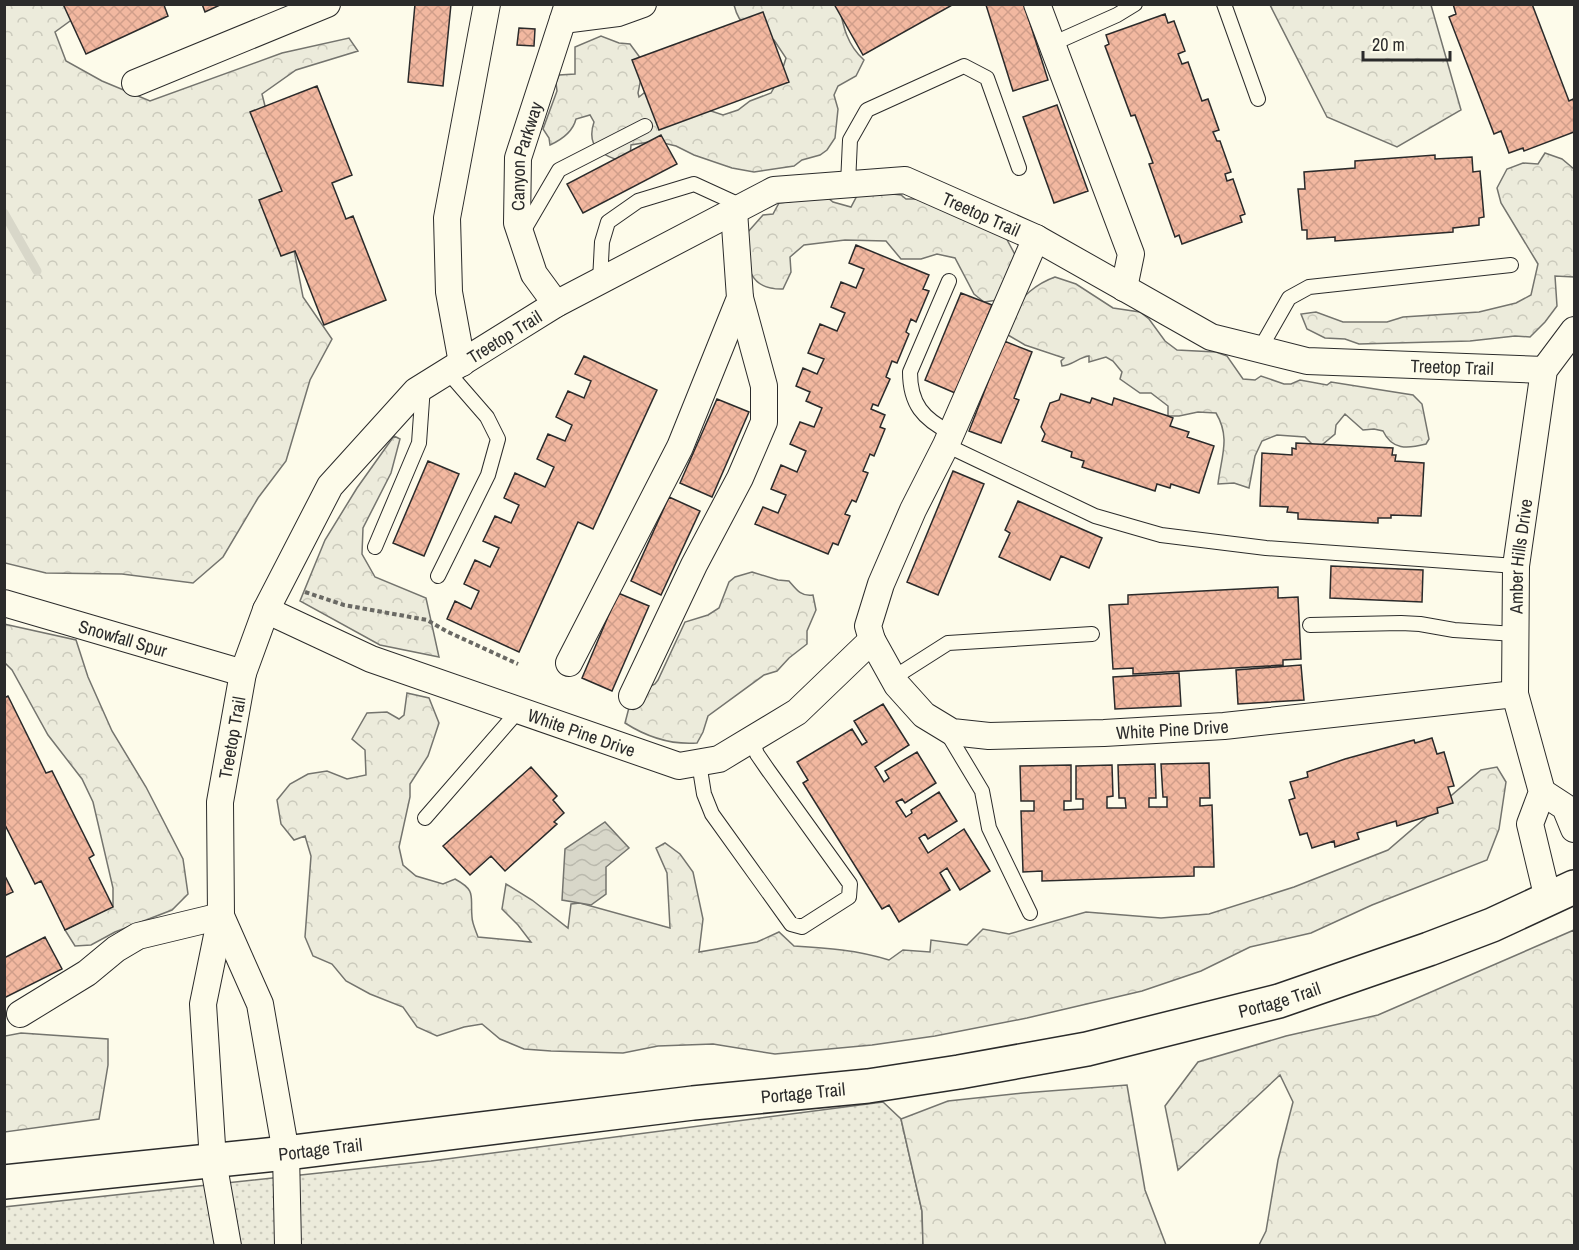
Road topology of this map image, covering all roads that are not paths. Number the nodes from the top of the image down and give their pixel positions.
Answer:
1 (327, 4) edge
2 (487, 4) edge
3 (643, 4) edge
4 (1037, 4) edge
5 (1135, 4) edge
6 (1224, 4) edge
7 (565, 12) edge
8 (1052, 44) junction
9 (135, 83) dead end
10 (1258, 99) dead end
11 (645, 126) dead end
12 (1019, 168) dead end
13 (848, 184) junction
14 (738, 209) junction
15 (521, 235) junction
16 (1036, 238) junction
17 (1511, 265) dead end
18 (600, 281) junction
19 (949, 281) dead end
20 (1124, 288) junction
21 (740, 298) junction
22 (556, 304) junction
23 (1575, 330) edge
24 (1260, 349) junction
25 (455, 367) junction
26 (1544, 370) junction
27 (423, 386) junction
28 (949, 439) junction
29 (375, 547) dead end
30 (1516, 566) junction
31 (438, 576) dead end
32 (272, 599) junction
33 (4, 603) edge
34 (1310, 625) dead end
35 (1092, 634) dead end
36 (1515, 634) junction
37 (872, 640) junction
38 (570, 663) dead end
39 (243, 673) junction
40 (893, 678) junction
41 (1515, 694) junction
42 (632, 696) dead end
43 (519, 710) junction
44 (944, 727) junction
45 (752, 740) junction
46 (699, 763) junction
47 (1542, 792) junction
48 (425, 818) dead end
49 (1575, 830) edge
50 (1561, 893) edge
51 (1030, 913) dead end
52 (221, 916) junction
53 (20, 1014) dead end
54 (286, 1153) junction
55 (213, 1161) junction
56 (4, 1182) edge
57 (228, 1245) edge
58 (288, 1245) edge

1 - 9 street
2 - 25 street
3 - 7 street
4 - 8 street
5 - 8 lane
6 - 10 lane
7 - 15 street, Canyon Parkway
8 - 20 street
11 - 15 lane
12 - 13 lane
13 - 14 street, Treetop Trail
13 - 16 street, Treetop Trail
14 - 18 street, Treetop Trail
14 - 18 lane
14 - 21 street
15 - 22 street, Canyon Parkway
16 - 20 street, Treetop Trail
16 - 28 street
17 - 24 lane
18 - 22 street, Treetop Trail
19 - 28 lane
20 - 24 street, Treetop Trail
21 - 38 street
21 - 42 street
22 - 25 street, Treetop Trail
23 - 26 street, Amber Hills Drive
24 - 26 street, Treetop Trail
25 - 27 street, Treetop Trail
25 - 31 lane
26 - 30 street, Amber Hills Drive
27 - 29 lane
27 - 32 street, Treetop Trail
28 - 30 lane
28 - 37 street
30 - 36 street, Amber Hills Drive
32 - 39 street, Treetop Trail
32 - 43 street, White Pine Drive
33 - 39 street, Snowfall Spur
34 - 36 lane
35 - 40 lane
36 - 41 street, Amber Hills Drive
37 - 40 street, White Pine Drive
37 - 45 street, White Pine Drive
39 - 52 street, Treetop Trail
40 - 44 street, White Pine Drive
41 - 44 street, White Pine Drive
41 - 47 street, Amber Hills Drive
43 - 46 street, White Pine Drive
43 - 48 lane
44 - 51 lane
45 - 46 street, White Pine Drive
45 - 46 lane
47 - 49 street
47 - 50 street
50 - 54 main road, Portage Trail
52 - 53 street
52 - 54 street, Treetop Trail
52 - 55 street, Treetop Trail
54 - 55 main road, Portage Trail
54 - 58 street, Treetop Trail
55 - 56 main road, Portage Trail
55 - 57 street, Treetop Trail

